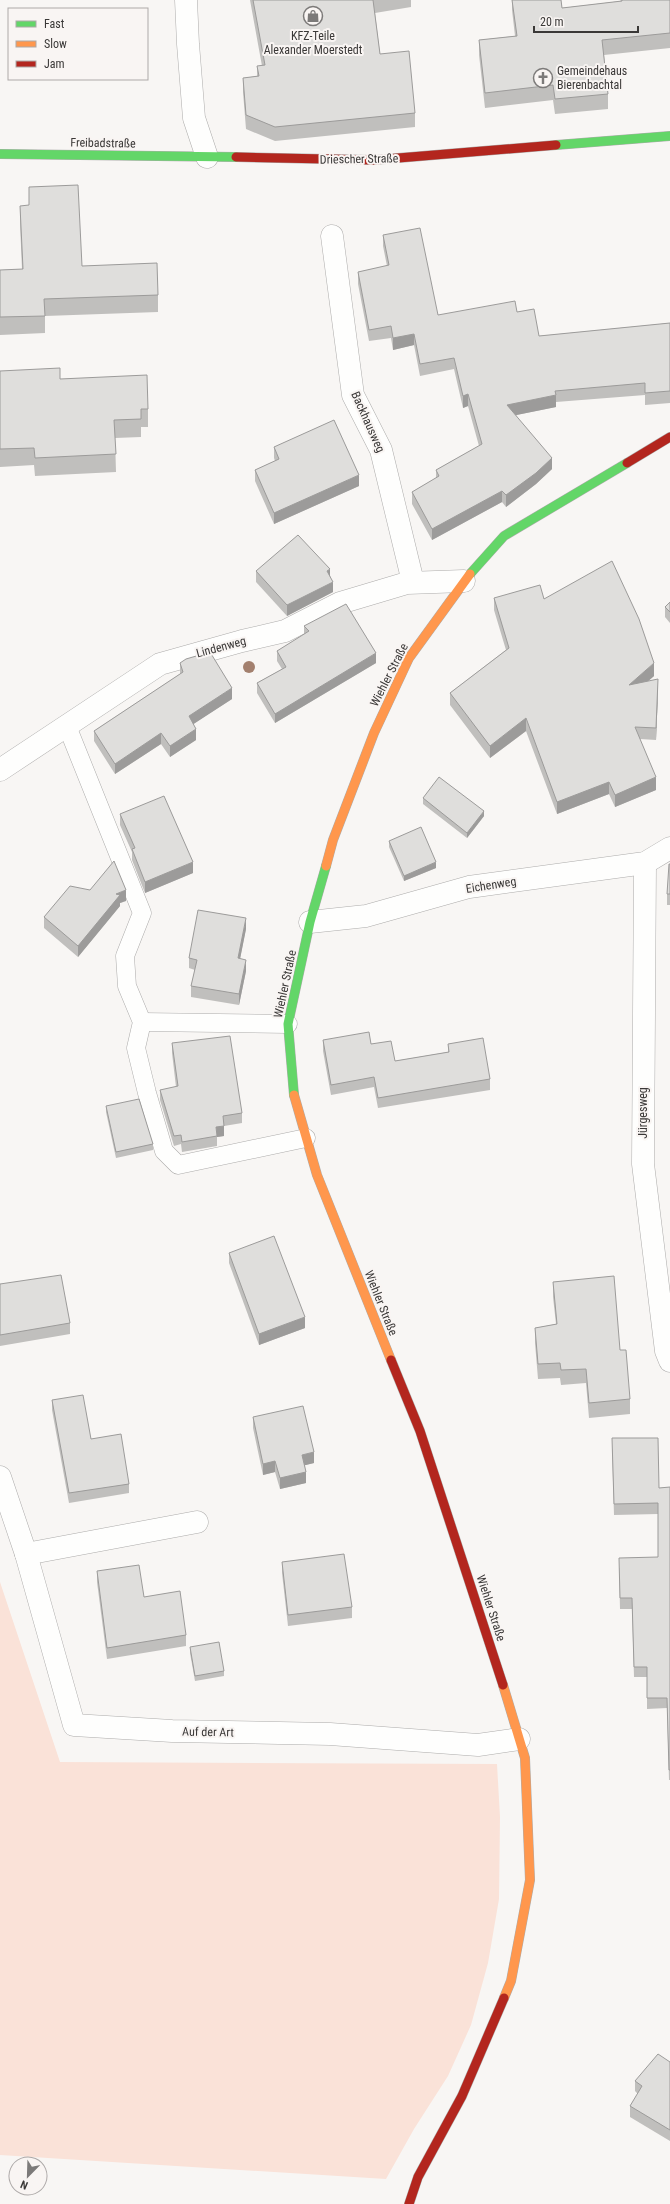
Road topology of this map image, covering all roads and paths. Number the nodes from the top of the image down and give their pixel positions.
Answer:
1 (186, 0) edge
2 (670, 136) edge
3 (0, 154) edge
4 (207, 157) junction
5 (332, 236) dead end
6 (670, 437) edge
7 (464, 581) junction
8 (413, 582) junction
9 (67, 726) junction
10 (0, 770) edge
11 (670, 848) edge
12 (645, 863) junction
13 (310, 922) junction
14 (142, 1022) junction
15 (288, 1024) junction
16 (306, 1138) junction
17 (669, 1354) edge
18 (0, 1477) edge
19 (197, 1522) dead end
20 (26, 1554) junction
21 (519, 1739) junction
22 (409, 2204) edge

1 - 4 street
2 - 4 main road, Driescher Straße
3 - 4 main road, Freibadstraße
5 - 8 street, Backhausweg
6 - 7 main road, Wiehler Straße
7 - 8 street, Lindenweg
7 - 13 main road, Wiehler Straße
8 - 9 street, Lindenweg
9 - 10 street, Lindenweg
9 - 14 lane
11 - 12 street, Eichenweg
12 - 13 street, Eichenweg
12 - 17 street, Jürgesweg
13 - 15 main road, Wiehler Straße
14 - 15 lane
14 - 16 lane
15 - 16 main road, Wiehler Straße
16 - 21 main road, Wiehler Straße
18 - 20 street, Auf der Art
19 - 20 street
20 - 21 street, Auf der Art
21 - 22 main road, Wiehler Straße

